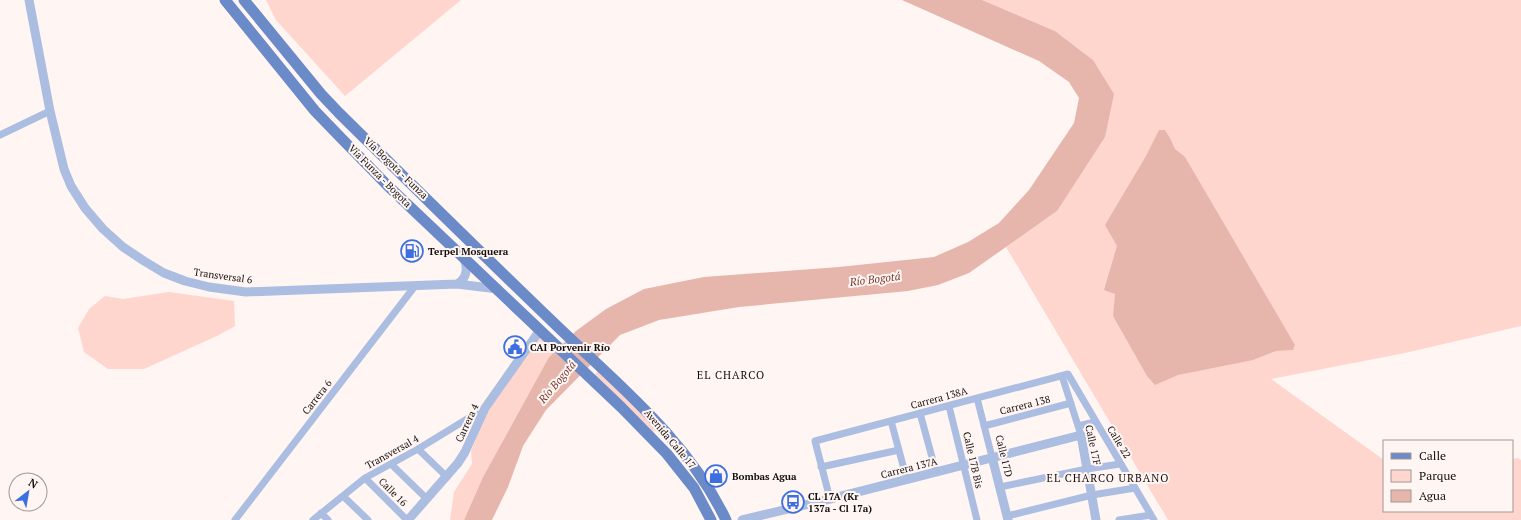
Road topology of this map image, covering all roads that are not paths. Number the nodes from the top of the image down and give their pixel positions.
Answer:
1 (29, 0) edge
2 (225, 0) edge
3 (245, 1) edge
4 (50, 111) junction
5 (357, 130) junction
6 (0, 135) edge
7 (344, 142) junction
8 (462, 256) junction
9 (457, 284) junction
10 (415, 286) junction
11 (498, 289) junction
12 (540, 330) junction
13 (550, 338) joint
14 (601, 368) joint
15 (1065, 375) junction
16 (977, 398) junction
17 (1071, 403) junction
18 (949, 406) junction
19 (485, 408) junction
20 (920, 413) junction
21 (892, 421) junction
22 (1095, 422) junction
23 (984, 426) junction
24 (1079, 430) junction
25 (669, 435) junction
26 (658, 445) junction
27 (418, 449) junction
28 (899, 450) junction
29 (992, 457) junction
30 (391, 464) junction
31 (1120, 464) junction
32 (964, 465) junction
33 (821, 467) junction
34 (1087, 469) junction
35 (936, 472) junction
36 (447, 477) junction
37 (365, 478) junction
38 (907, 480) junction
39 (1000, 487) junction
40 (1135, 488) junction
41 (1092, 495) junction
42 (343, 496) junction
43 (427, 499) junction
44 (830, 500) junction
45 (321, 514) junction
46 (1008, 518) edge
47 (1153, 518) edge
48 (235, 520) edge
49 (313, 520) edge
50 (328, 520) edge
51 (368, 520) edge
52 (408, 520) edge
53 (711, 520) edge
54 (726, 520) edge
55 (742, 520) edge
56 (977, 520) edge
57 (1096, 520) edge
58 (1119, 520) edge

1 - 4 street, Transversal 6
2 - 7 main road, Vía Funza - Bogota
3 - 5 main road, Vía Bogota - Funza
4 - 6 street
4 - 10 street, Transversal 6
5 - 7 main road
5 - 14 main road, Vía Bogota - Funza
7 - 8 main road, Vía Funza - Bogota
8 - 9 street
8 - 11 main road, Vía Funza - Bogota
9 - 10 street, Transversal 6
9 - 11 street, Transversal 6
10 - 48 street, Carrera 6
11 - 12 main road, Vía Funza - Bogota
12 - 13 main road, Vía Funza - Bogota
12 - 19 street, Carrera 4
13 - 26 main road, Avenida Calle 17
14 - 25 main road, Avenida Calle 17
15 - 16 street, Carrera 138A
15 - 17 street, Calle 17F
15 - 22 street, Calle 22
16 - 18 street, Carrera 138A
16 - 23 street, Calle 17D
17 - 23 street, Carrera 138
17 - 24 street, Calle 17F
18 - 20 street, Carrera 138A
18 - 32 street, Calle 17B Bis
19 - 27 street, Transversal 4
19 - 36 street, Carrera 4
20 - 21 street, Carrera 138A
20 - 35 street
21 - 28 street
21 - 33 street, Carrera 138A
22 - 24 street
22 - 31 street, Calle 22
23 - 29 street, Calle 17D
24 - 29 street, Carrera 137A
24 - 34 street, Calle 17F
25 - 26 main road
25 - 54 main road, Avenida Calle 17
26 - 53 main road, Avenida Calle 17
27 - 30 street, Transversal 4
27 - 36 street
28 - 33 street
28 - 38 street
29 - 32 street, Carrera 137A
29 - 39 street, Calle 17D
30 - 37 street, Transversal 4
30 - 43 street
31 - 34 street
31 - 40 street, Calle 22
32 - 35 street, Carrera 137A
32 - 56 street, Calle 17B Bis
33 - 44 street
34 - 39 street
34 - 41 street, Calle 17F
35 - 38 street, Carrera 137A
36 - 43 street, Carrera 4
37 - 42 street, Transversal 4
37 - 52 street, Calle 16
38 - 44 street, Carrera 137A
39 - 46 street, Calle 17D
40 - 41 street
40 - 47 street, Calle 22
41 - 46 street
41 - 57 street, Calle 17F
42 - 45 street, Transversal 4
42 - 51 street
43 - 52 street, Carrera 4
44 - 55 street, Carrera 137A
45 - 49 street, Transversal 4
45 - 50 street
47 - 58 street

